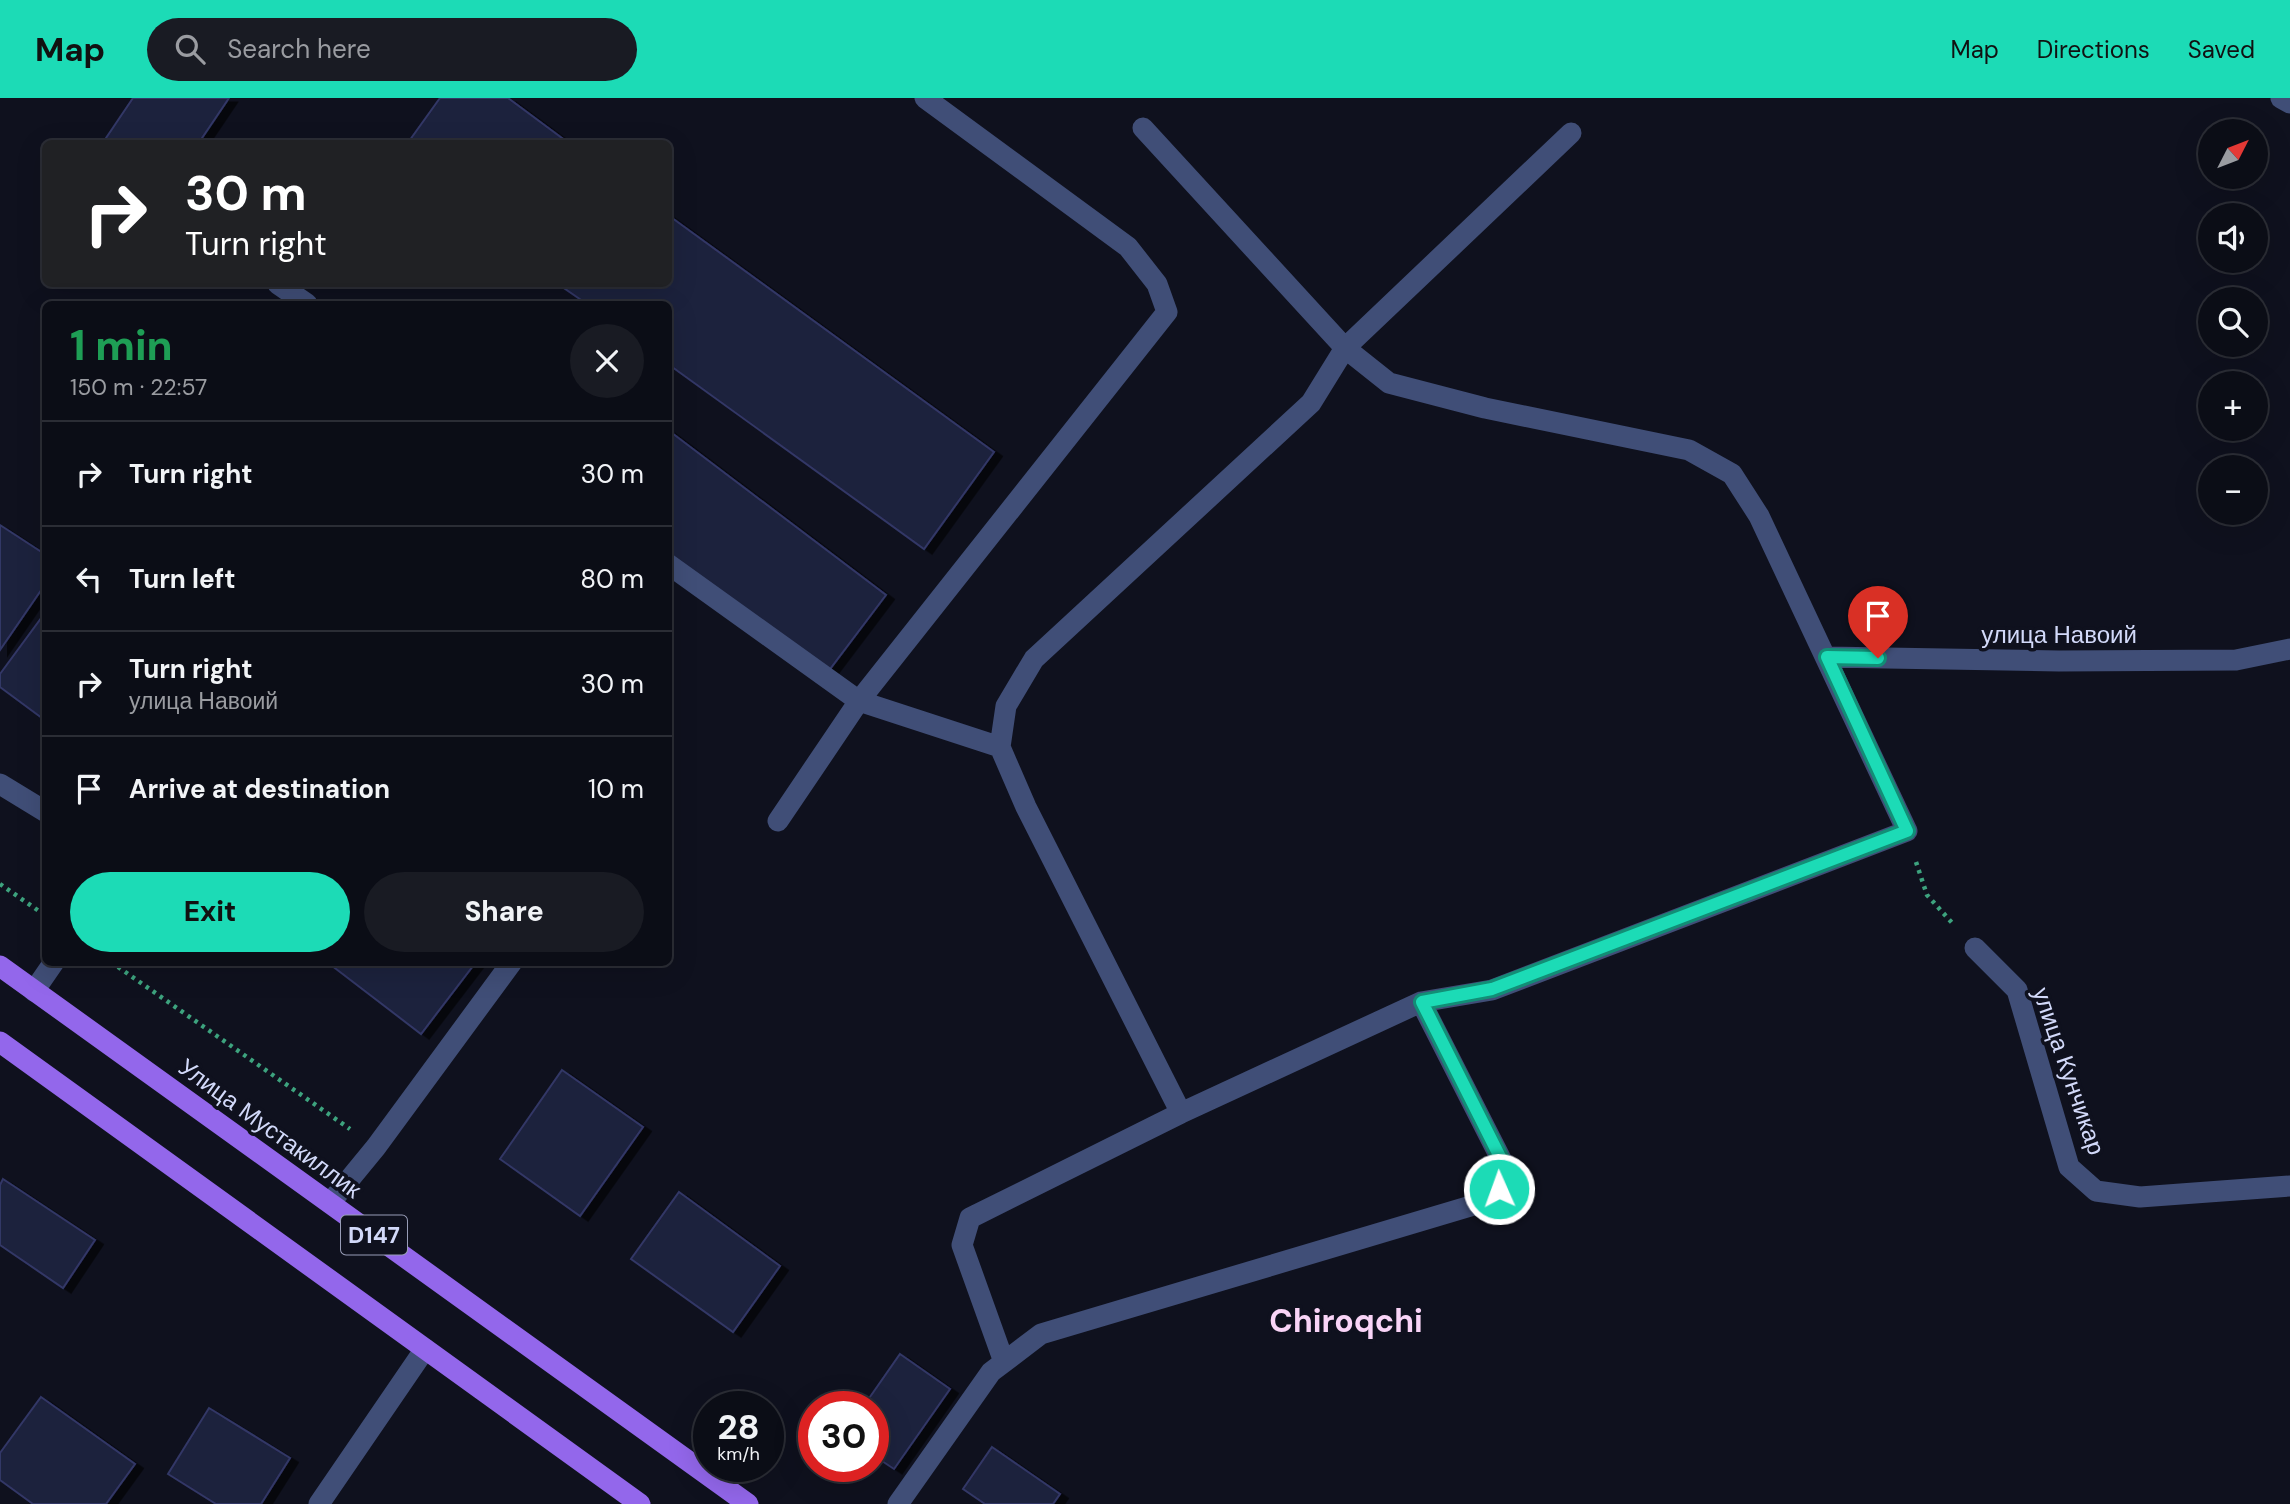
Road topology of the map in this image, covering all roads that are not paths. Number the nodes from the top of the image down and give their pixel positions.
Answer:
1 (925, 98) edge
2 (2281, 98) edge
3 (2290, 103) edge
4 (1143, 128) dead end
5 (1571, 133) dead end
6 (282, 287) edge
7 (303, 301) edge
8 (1345, 348) junction
9 (672, 567) edge
10 (2290, 649) edge
11 (1827, 657) junction
12 (859, 701) junction
13 (1000, 747) junction
14 (0, 784) edge
15 (42, 810) edge
16 (778, 821) dead end
17 (1975, 948) road end
18 (0, 966) edge
19 (51, 966) edge
20 (509, 966) edge
21 (34, 990) junction
22 (1422, 1002) junction
23 (0, 1042) edge
24 (1181, 1113) junction
25 (2290, 1186) edge
26 (330, 1203) junction
27 (425, 1349) junction
28 (1004, 1362) junction
29 (319, 1504) edge
30 (640, 1504) edge
31 (748, 1504) edge
32 (898, 1504) edge

1 - 12 street
2 - 3 street
4 - 8 street
5 - 8 street
6 - 7 street
8 - 11 street
8 - 13 street
9 - 12 street
10 - 11 street, улица Навоий
11 - 22 street
12 - 13 street
12 - 16 street
13 - 24 street
14 - 15 street
17 - 25 street, улица Кунчикар
18 - 21 main road, Улица Мустакиллик / D147
19 - 21 street
20 - 26 street
21 - 26 main road, Улица Мустакиллик / D147
22 - 24 street
22 - 28 street
23 - 27 main road, D147
24 - 28 street
26 - 31 main road, Улица Мустакиллик / D147
27 - 29 street
27 - 30 main road, D147
28 - 32 street

